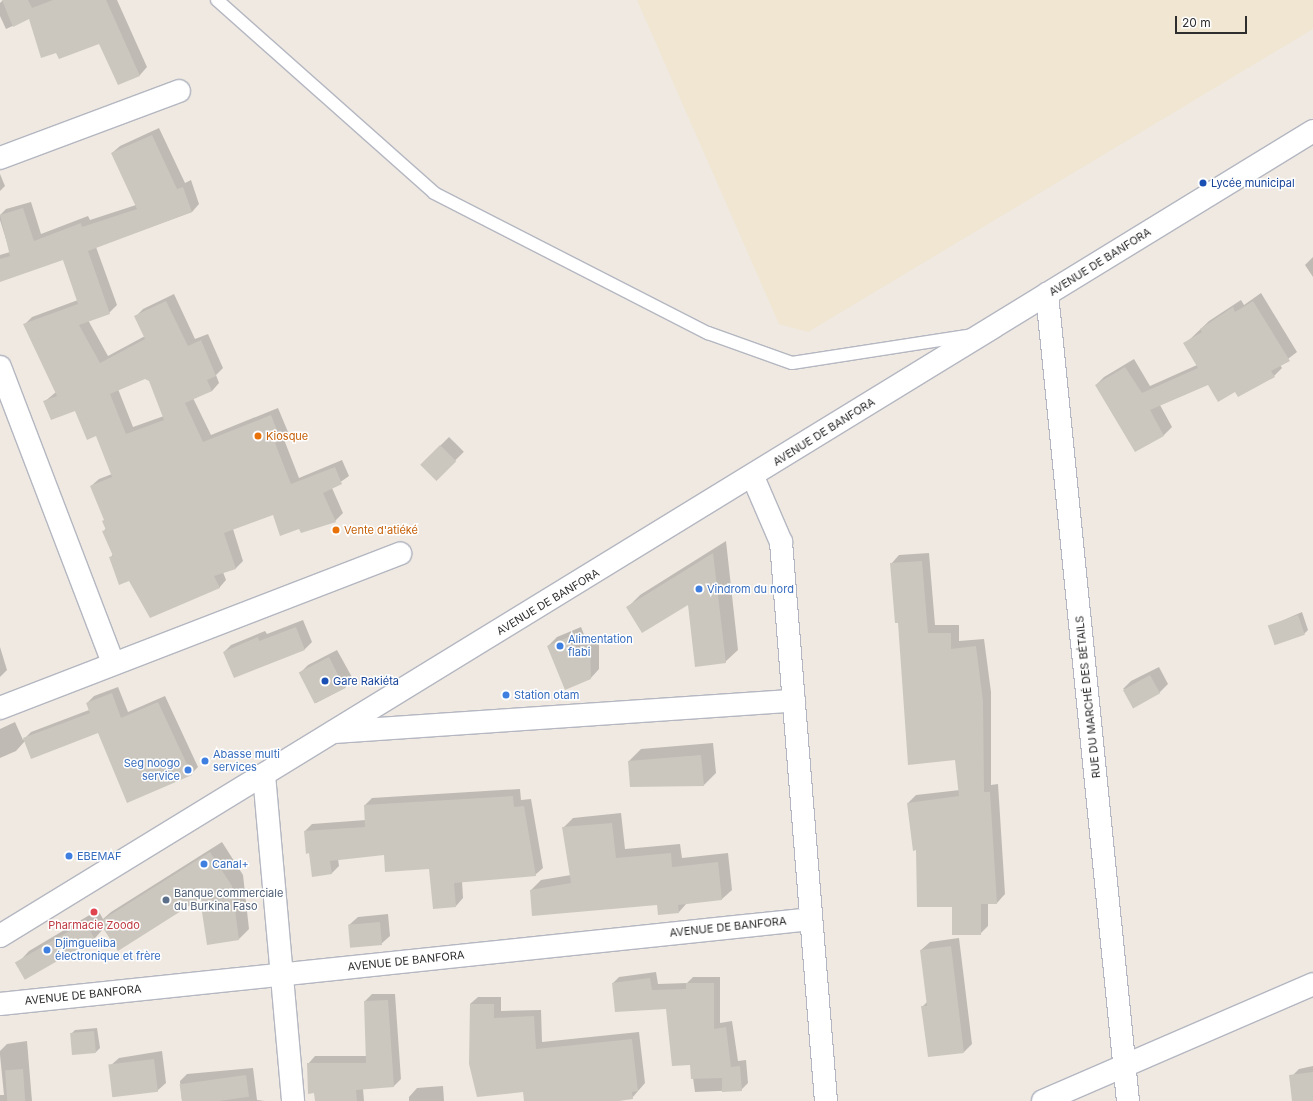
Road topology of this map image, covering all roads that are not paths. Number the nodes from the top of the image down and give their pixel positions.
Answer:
1 (217, 0) edge
2 (179, 91) dead end
3 (1313, 131) edge
4 (0, 158) edge
5 (1048, 294) junction
6 (985, 333) junction
7 (0, 367) edge
8 (753, 477) junction
9 (400, 554) dead end
10 (113, 663) junction
11 (794, 701) junction
12 (0, 708) edge
13 (334, 732) junction
14 (264, 775) junction
15 (811, 918) junction
16 (0, 936) edge
17 (282, 974) junction
18 (1313, 984) edge
19 (0, 1004) edge
20 (1125, 1065) junction
21 (293, 1101) edge
22 (826, 1101) edge
23 (1043, 1101) edge
24 (1128, 1101) edge

1 - 6 lane
2 - 4 street
3 - 5 street, AVENUE DE BANFORA
5 - 6 street, AVENUE DE BANFORA
5 - 20 street, RUE DU MARCHÉ DES BÉTAILS
6 - 8 street, AVENUE DE BANFORA
7 - 10 street
8 - 11 street
8 - 13 street, AVENUE DE BANFORA
9 - 10 street
10 - 12 street
11 - 13 street, AVENUE DE BANFORA
11 - 15 street
13 - 14 street, AVENUE DE BANFORA
14 - 16 street, AVENUE DE BANFORA
14 - 17 street
15 - 17 street, AVENUE DE BANFORA
15 - 22 street
17 - 19 street, AVENUE DE BANFORA
17 - 21 street
18 - 20 street
20 - 23 street
20 - 24 street, RUE DU MARCHÉ DES BÉTAILS

